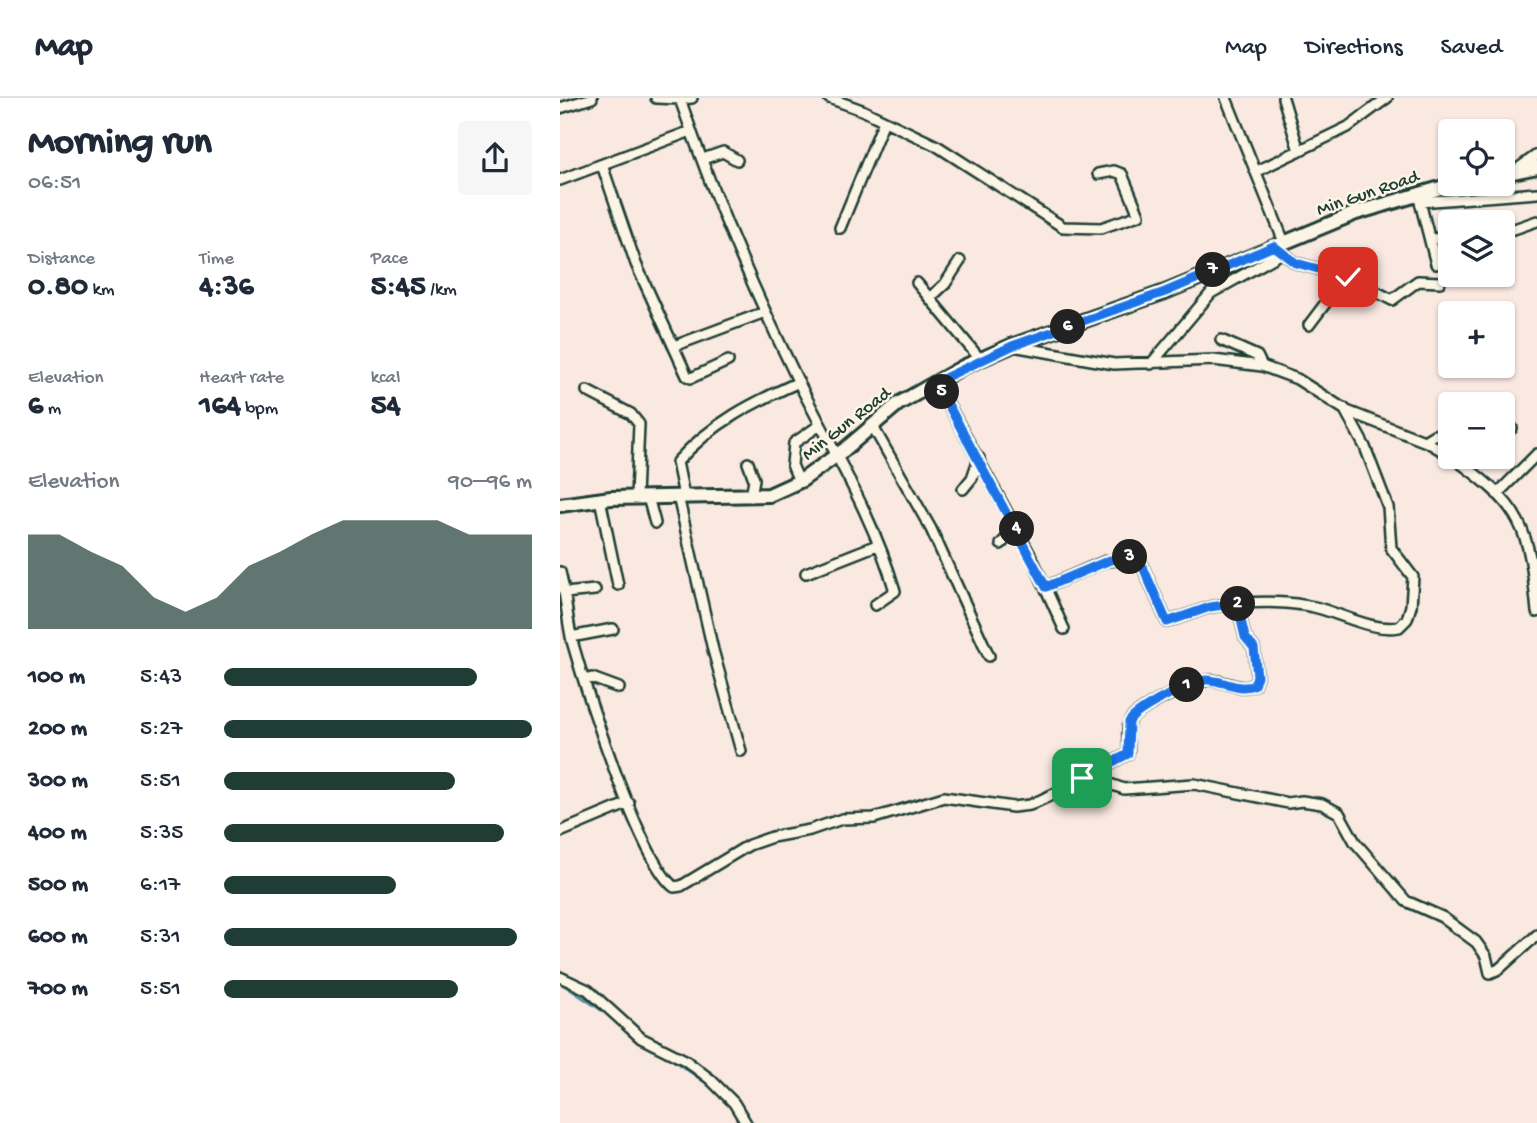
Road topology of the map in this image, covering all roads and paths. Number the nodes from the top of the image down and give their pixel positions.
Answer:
1 (592, 98) edge
2 (656, 98) edge
3 (692, 98) edge
4 (829, 98) edge
5 (1226, 98) edge
6 (1283, 98) edge
7 (1387, 98) edge
8 (680, 99) edge
9 (560, 108) edge
10 (884, 121) junction
11 (691, 131) junction
12 (1299, 151) junction
13 (1537, 155) edge
14 (703, 159) junction
15 (737, 160) dead end
16 (602, 165) junction
17 (1537, 167) edge
18 (1515, 168) edge
19 (1257, 171) junction
20 (1515, 171) edge
21 (1098, 174) dead end
22 (560, 180) edge
23 (1438, 190) edge
24 (1537, 193) edge
25 (1419, 197) junction
26 (1537, 221) edge
27 (840, 228) dead end
28 (1515, 229) edge
29 (1438, 238) edge
30 (1430, 240) junction
31 (1280, 247) junction
32 (960, 261) dead end
33 (1436, 264) dead end
34 (1346, 276) junction
35 (1438, 282) edge
36 (917, 283) dead end
37 (931, 297) junction
38 (765, 312) junction
39 (1309, 325) dead end
40 (1221, 340) dead end
41 (674, 346) junction
42 (1012, 346) junction
43 (981, 359) junction
44 (728, 361) dead end
45 (1151, 364) junction
46 (1262, 366) junction
47 (799, 382) junction
48 (936, 382) junction
49 (587, 391) dead end
50 (1343, 408) junction
51 (820, 425) junction
52 (872, 425) junction
53 (1438, 435) edge
54 (1424, 441) junction
55 (1438, 449) edge
56 (1537, 454) edge
57 (837, 455) junction
58 (979, 458) junction
59 (748, 463) dead end
60 (1467, 469) edge
61 (799, 481) junction
62 (963, 489) dead end
63 (1497, 494) junction
64 (681, 496) junction
65 (642, 497) junction
66 (751, 497) junction
67 (600, 499) junction
68 (560, 505) edge
69 (655, 523) dead end
70 (1016, 528) junction
71 (1001, 544) dead end
72 (877, 545) junction
73 (560, 572) edge
74 (806, 573) dead end
75 (618, 586) dead end
76 (1046, 587) junction
77 (595, 590) dead end
78 (565, 593) junction
79 (1237, 603) junction
80 (875, 605) dead end
81 (1537, 612) edge
82 (612, 629) dead end
83 (1064, 629) dead end
84 (571, 638) junction
85 (989, 656) dead end
86 (584, 680) junction
87 (619, 688) dead end
88 (741, 751) dead end
89 (1082, 778) junction
90 (629, 803) junction
91 (560, 832) edge
92 (1537, 935) edge
93 (560, 977) edge
94 (746, 1123) edge

1 - 9 street
2 - 8 street
3 - 8 street
4 - 10 street
5 - 19 street
6 - 12 street
7 - 12 street
8 - 11 street
10 - 21 street
10 - 27 street
11 - 14 street
11 - 16 street
12 - 19 street
13 - 18 street
14 - 15 street
14 - 38 street
16 - 22 street
16 - 41 street
17 - 20 street
19 - 31 street
23 - 25 street, Min Gun Road
24 - 25 street
25 - 30 street
25 - 31 street, Min Gun Road
26 - 28 street
29 - 30 street
30 - 33 street
31 - 34 street
31 - 42 street, Min Gun Road
31 - 45 street
32 - 37 street
34 - 35 street
34 - 39 street
36 - 37 street
37 - 43 street
38 - 41 street
38 - 47 street
40 - 46 street
41 - 44 street
42 - 43 street, Min Gun Road
42 - 45 street
43 - 48 street, Min Gun Road
45 - 46 street
46 - 50 street
47 - 51 street
47 - 64 street
48 - 52 street, Min Gun Road
48 - 58 street
49 - 65 street
50 - 54 street
50 - 79 street
51 - 57 street
51 - 61 street
52 - 57 street, Min Gun Road
52 - 85 street
53 - 54 street
54 - 55 street
56 - 63 street
57 - 61 street, Min Gun Road
57 - 72 street
58 - 62 street
58 - 70 street
59 - 66 street
60 - 63 street
61 - 66 street, Min Gun Road
63 - 81 street
64 - 65 street, Min Gun Road
64 - 66 street, Min Gun Road
64 - 88 street
65 - 67 street, Min Gun Road
65 - 69 street
67 - 68 street, Min Gun Road
67 - 75 street
70 - 71 street
70 - 76 street
72 - 74 street
72 - 80 street
73 - 78 street
76 - 79 street
76 - 83 street
77 - 78 street
78 - 84 street
79 - 89 street
82 - 84 street
84 - 86 street
86 - 87 street
86 - 90 street
89 - 90 street
89 - 92 street
90 - 91 street
93 - 94 street

